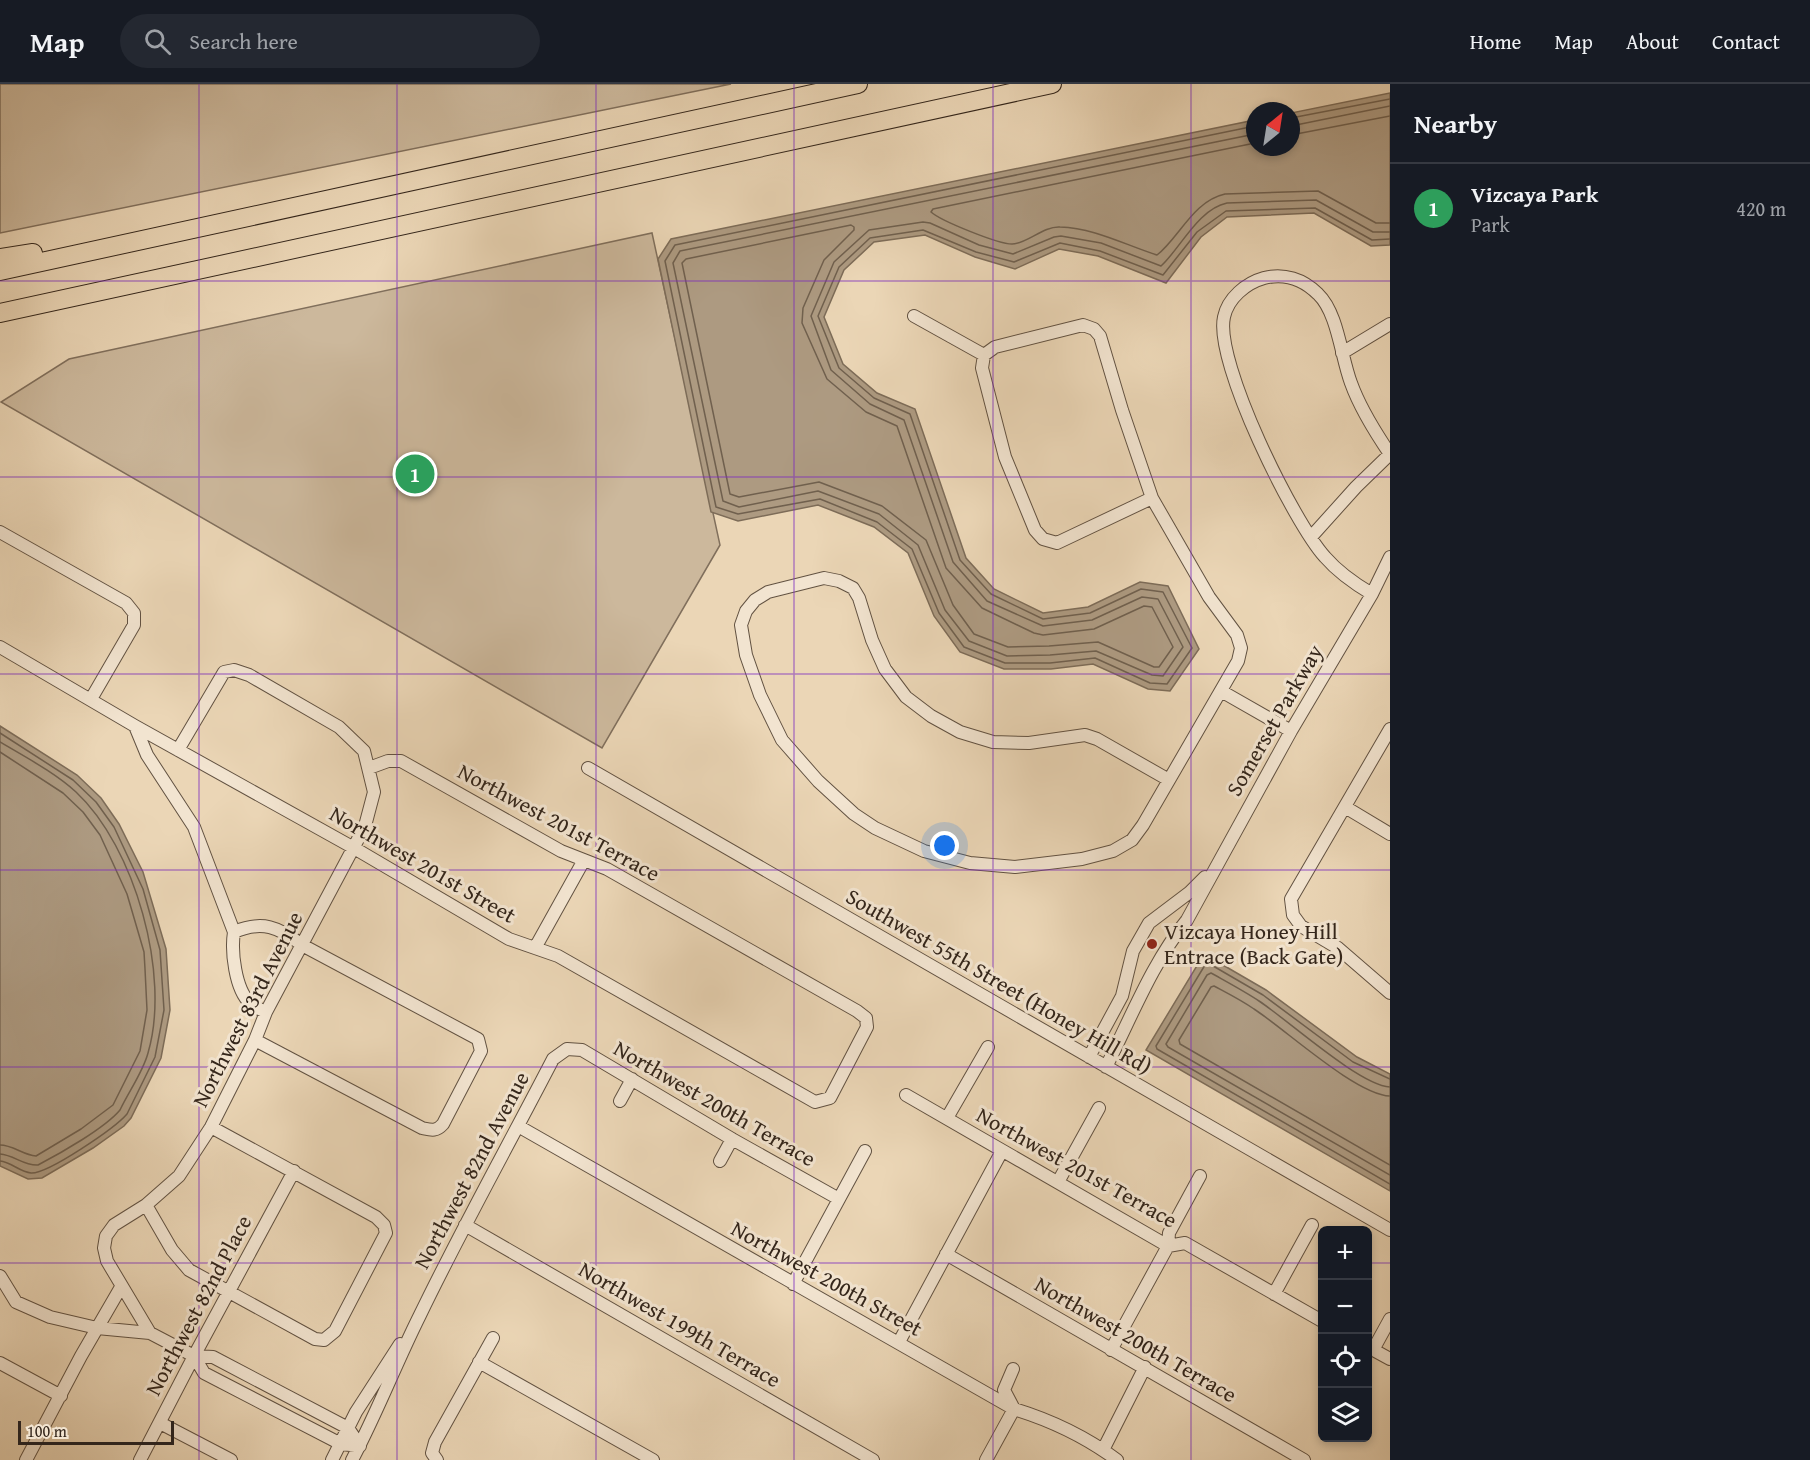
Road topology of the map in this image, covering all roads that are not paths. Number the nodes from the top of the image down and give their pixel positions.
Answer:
1 (858, 84) edge
2 (1052, 84) edge
3 (0, 258) edge
4 (54, 260) junction
5 (0, 271) edge
6 (0, 313) edge
7 (914, 316) dead end
8 (1390, 324) edge
9 (1342, 353) junction
10 (984, 355) junction
11 (1390, 454) edge
12 (1152, 498) junction
13 (0, 532) edge
14 (1311, 537) junction
15 (1390, 557) edge
16 (1390, 580) edge
17 (1372, 594) junction
18 (0, 647) edge
19 (1221, 691) junction
20 (91, 699) junction
21 (135, 726) junction
22 (1390, 729) edge
23 (1291, 731) junction
24 (178, 750) junction
25 (369, 768) junction
26 (588, 768) dead end
27 (1169, 780) junction
28 (1345, 807) junction
29 (1390, 834) edge
30 (354, 848) junction
31 (584, 860) junction
32 (1215, 868) junction
33 (234, 932) junction
34 (302, 945) junction
35 (535, 948) junction
36 (1390, 993) edge
37 (266, 1012) junction
38 (255, 1040) junction
39 (988, 1047) dead end
40 (567, 1049) joint
41 (1089, 1057) junction
42 (1106, 1067) junction
43 (632, 1079) junction
44 (906, 1095) dead end
45 (830, 1098) joint
46 (620, 1101) dead end
47 (1099, 1108) dead end
48 (947, 1118) junction
49 (518, 1126) junction
50 (211, 1127) junction
51 (732, 1139) junction
52 (865, 1151) dead end
53 (1002, 1151) junction
54 (720, 1161) dead end
55 (294, 1171) junction
56 (1200, 1176) dead end
57 (1058, 1182) junction
58 (839, 1199) junction
59 (146, 1204) junction
60 (465, 1225) junction
61 (1312, 1225) dead end
62 (1390, 1230) edge
63 (1168, 1246) junction
64 (946, 1254) junction
65 (0, 1276) edge
66 (793, 1284) junction
67 (121, 1287) junction
68 (229, 1292) junction
69 (1274, 1294) junction
70 (419, 1316) junction
71 (1318, 1318) edge
72 (1390, 1319) edge
73 (97, 1328) junction
74 (150, 1333) junction
75 (493, 1338) dead end
76 (899, 1342) junction
77 (1372, 1345) edge
78 (1372, 1349) edge
79 (1111, 1350) junction
80 (194, 1356) junction
81 (1390, 1359) edge
82 (479, 1362) junction
83 (0, 1363) edge
84 (1145, 1367) junction
85 (1013, 1369) dead end
86 (269, 1386) junction
87 (61, 1396) junction
88 (261, 1403) junction
89 (1014, 1409) junction
90 (160, 1423) junction
91 (348, 1428) junction
92 (340, 1444) junction
93 (360, 1446) junction
94 (1103, 1450) junction
95 (26, 1460) edge
96 (140, 1460) edge
97 (231, 1460) edge
98 (332, 1460) edge
99 (352, 1460) edge
100 (437, 1460) edge
101 (653, 1460) edge
102 (873, 1460) edge
103 (986, 1460) edge
104 (1117, 1460) edge
105 (1304, 1460) edge

1 - 4 highway
2 - 6 highway
3 - 4 highway
4 - 5 highway
7 - 10 street
8 - 9 street
9 - 11 street
9 - 14 street
10 - 12 street
10 - 12 street
11 - 14 street
12 - 19 street
13 - 20 street
14 - 17 street
15 - 17 street, Somerset Parkway
16 - 17 street, Somerset Parkway
17 - 23 street, Somerset Parkway
18 - 20 street, Northwest 201st Street
19 - 23 street
19 - 27 street
20 - 21 street, Northwest 201st Street
21 - 24 street, Northwest 201st Street
21 - 33 street
22 - 28 street
23 - 32 street, Somerset Parkway
24 - 25 street
24 - 30 street, Northwest 201st Street
25 - 30 street, Northwest 83rd Avenue
25 - 31 street, Northwest 201st Terrace
26 - 41 street, Southwest 55th Street (Honey Hill Rd)
27 - 27 street
28 - 29 street
28 - 36 street
30 - 34 street, Northwest 83rd Avenue
30 - 35 street, Northwest 201st Street
31 - 35 street
31 - 45 street, Northwest 201st Terrace
32 - 41 street, Somerset Parkway
32 - 42 street, Somerset Parkway
33 - 34 street
33 - 37 street
34 - 37 street, Northwest 83rd Avenue
34 - 38 street
35 - 45 street, Northwest 201st Street
37 - 38 street, Northwest 83rd Avenue
38 - 50 street, Northwest 83rd Avenue
39 - 48 street
40 - 43 street, Northwest 200th Terrace
40 - 49 street, Northwest 82nd Avenue
41 - 42 street, Southwest 55th Street (Honey Hill Rd)
42 - 62 street, Southwest 55th Street (Honey Hill Rd)
43 - 46 street
43 - 51 street, Northwest 200th Terrace
44 - 48 street, Northwest 201st Terrace
47 - 57 street
48 - 53 street, Northwest 201st Terrace
49 - 60 street, Northwest 82nd Avenue
49 - 66 street, Northwest 200th Street
50 - 55 street
50 - 59 street, Northwest 83rd Avenue
51 - 54 street
51 - 58 street, Northwest 200th Terrace
52 - 58 street
53 - 57 street, Northwest 201st Terrace
53 - 64 street
55 - 68 street, Northwest 82nd Place
55 - 68 street
56 - 63 street
57 - 63 street, Northwest 201st Terrace
58 - 66 street
59 - 67 street, Northwest 83rd Avenue
59 - 68 street
60 - 70 street, Northwest 82nd Avenue
60 - 102 street, Northwest 199th Terrace
61 - 69 street
63 - 69 street, Northwest 201st Terrace
63 - 79 street
64 - 76 street
64 - 79 street, Northwest 200th Terrace
65 - 73 street
66 - 76 street, Northwest 200th Street
67 - 73 street
67 - 74 street
68 - 80 street, Northwest 82nd Place
69 - 71 street, Northwest 201st Terrace
70 - 91 street, Northwest 82nd Avenue
70 - 93 street, Northwest 82nd Avenue
72 - 77 street
73 - 74 street
73 - 87 street
74 - 80 street
75 - 82 street
76 - 89 street, Northwest 200th Street
78 - 81 street
79 - 84 street, Northwest 200th Terrace
80 - 86 street
80 - 88 street
80 - 90 street, Northwest 82nd Place
82 - 100 street
82 - 101 street
83 - 87 street
84 - 94 street
84 - 105 street, Northwest 200th Terrace
85 - 89 street
86 - 88 street
86 - 91 street
87 - 95 street
88 - 92 street
89 - 94 street, Northwest 200th Street
89 - 103 street
90 - 96 street, Northwest 82nd Place
90 - 97 street
91 - 92 street, Northwest 82nd Avenue
91 - 93 street
92 - 93 street
92 - 98 street, Northwest 82nd Avenue
93 - 99 street, Northwest 82nd Avenue
94 - 104 street, Northwest 200th Street

